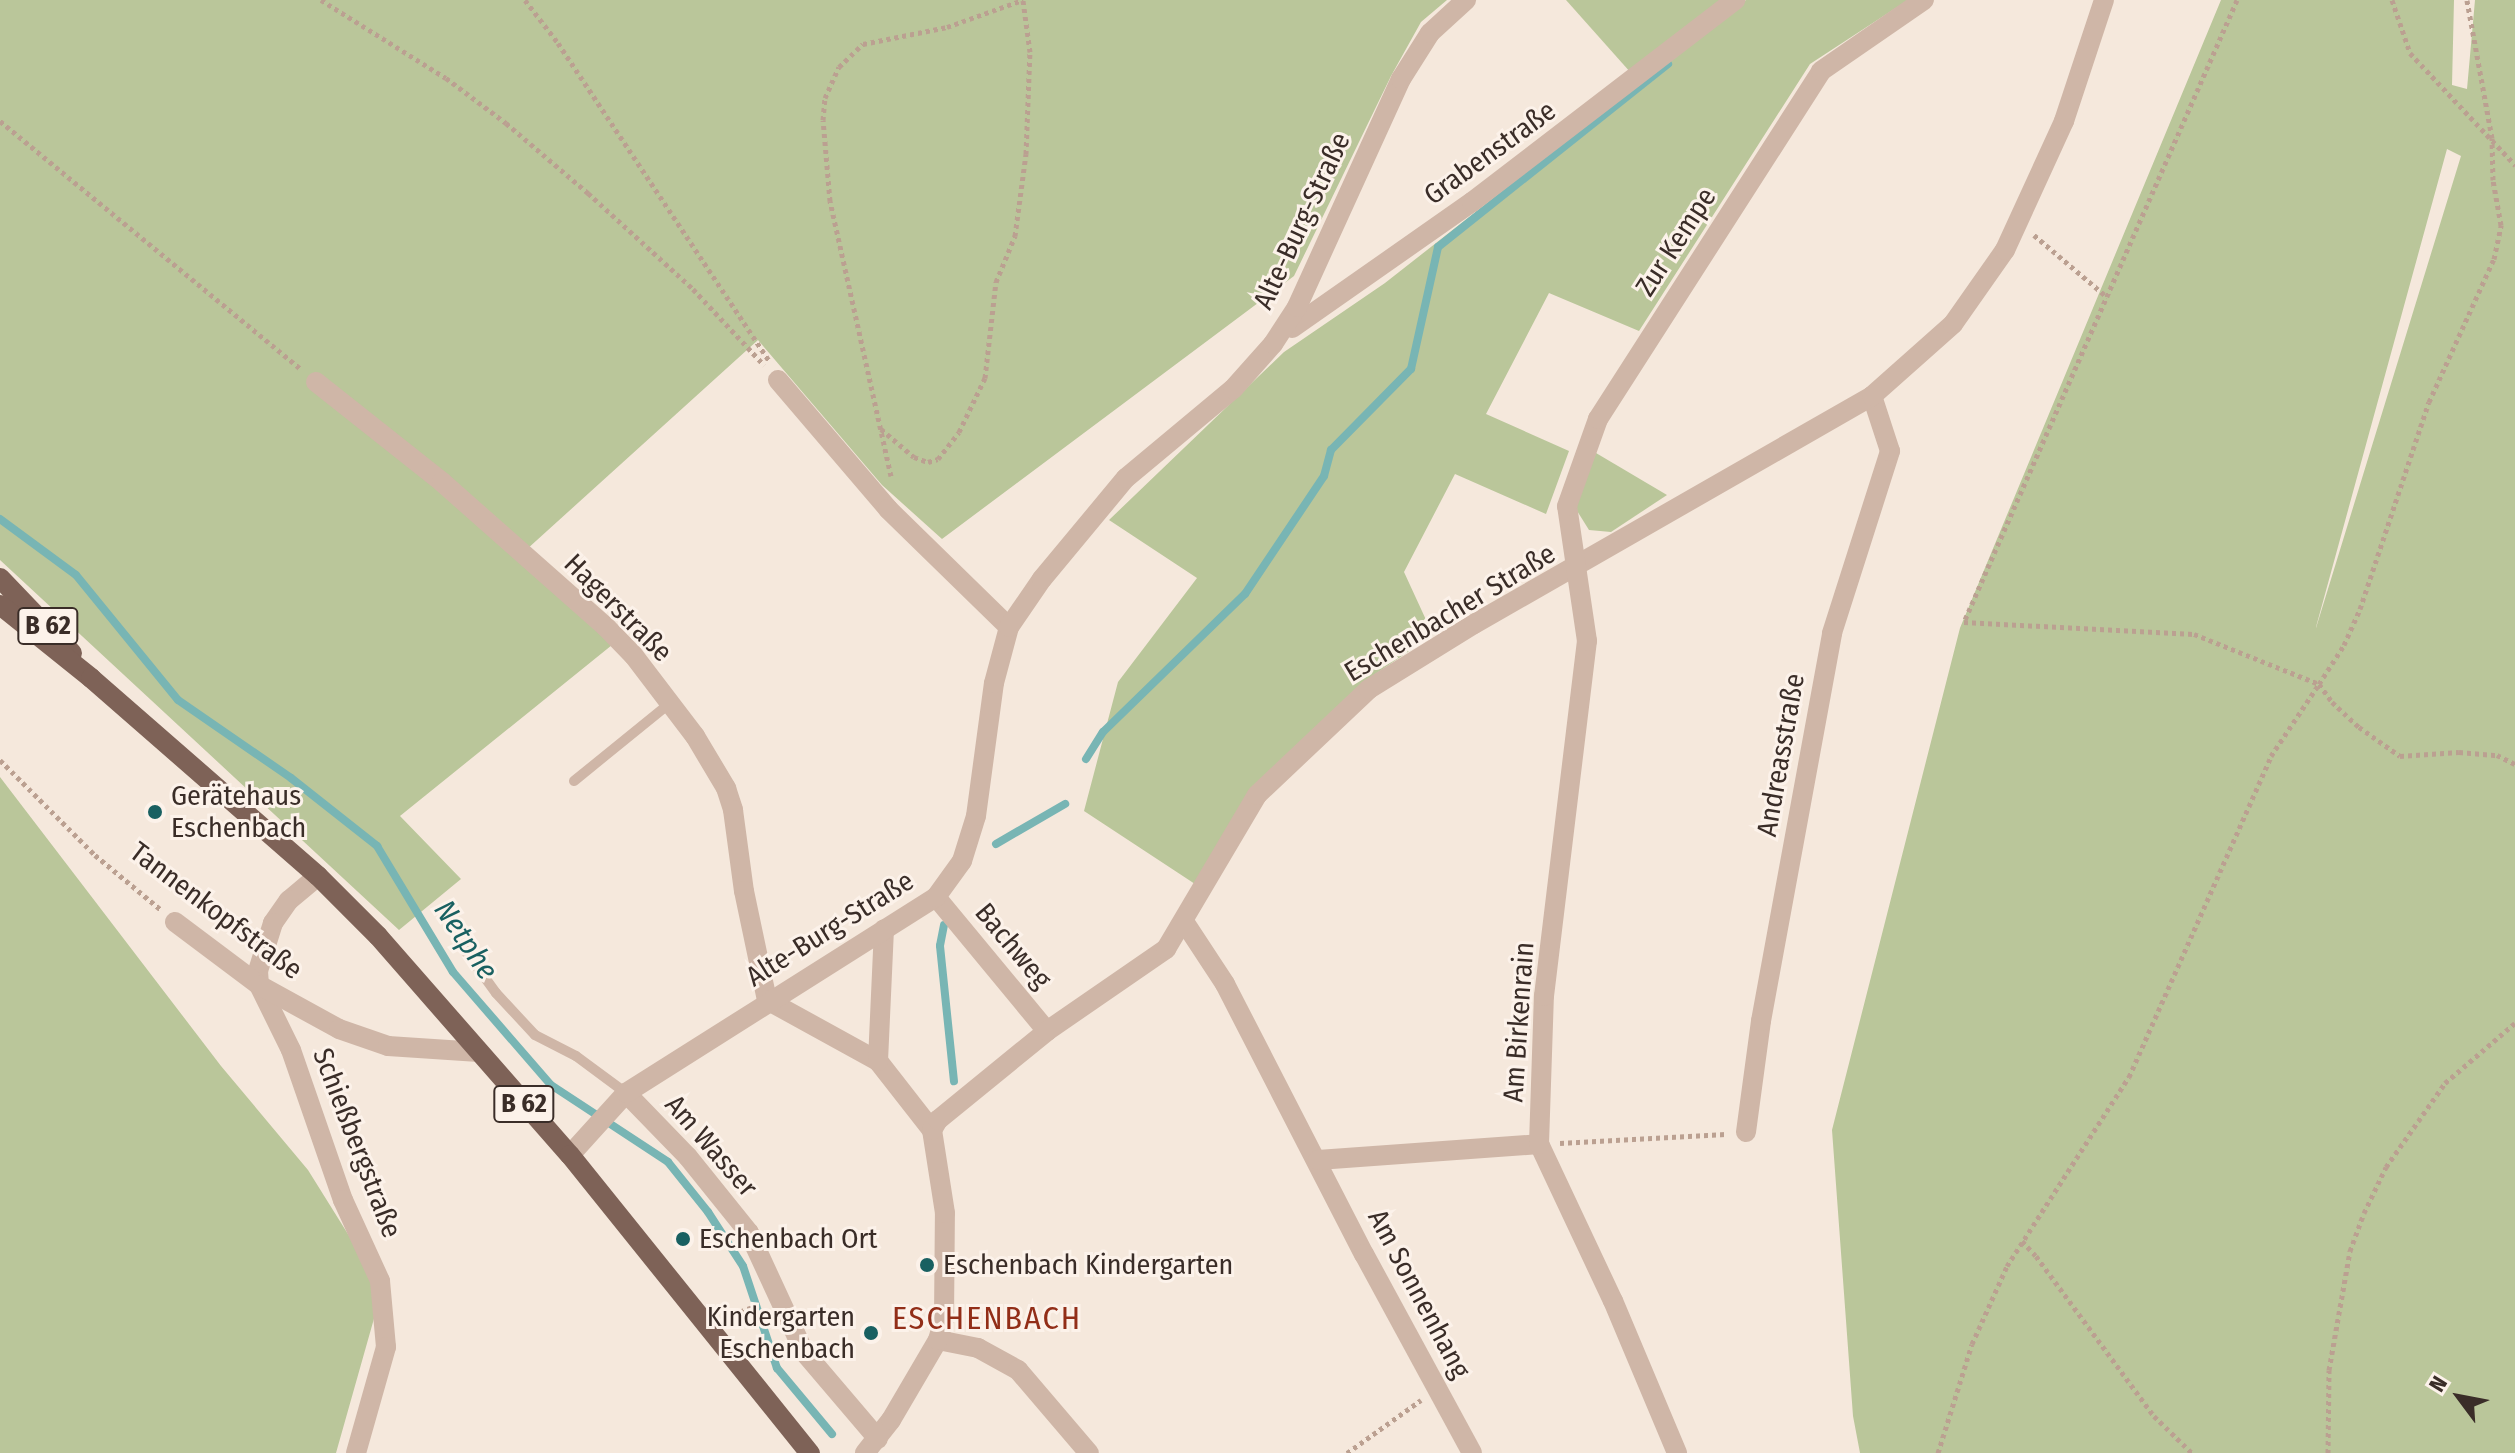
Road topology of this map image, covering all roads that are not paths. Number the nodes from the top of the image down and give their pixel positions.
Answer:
1 (1466, 0) edge
2 (1735, 0) edge
3 (1924, 0) edge
4 (2104, 0) edge
5 (1273, 344) junction
6 (778, 380) road end
7 (316, 382) road end
8 (1872, 396) junction
9 (1575, 569) junction
10 (0, 578) edge
11 (0, 605) edge
12 (1009, 627) junction
13 (91, 678) junction
14 (670, 703) junction
15 (574, 781) dead end
16 (318, 876) junction
17 (936, 897) junction
18 (175, 922) road end
19 (1185, 923) junction
20 (884, 929) junction
21 (462, 946) dead end
22 (259, 985) junction
23 (767, 1000) junction
24 (1047, 1031) junction
25 (479, 1052) junction
26 (878, 1061) junction
27 (619, 1100) junction
28 (932, 1130) junction
29 (1746, 1132) road end
30 (1539, 1144) junction
31 (570, 1155) junction
32 (1318, 1160) junction
33 (938, 1340) junction
34 (872, 1446) edge
35 (356, 1453) edge
36 (810, 1453) edge
37 (1089, 1453) edge
38 (1472, 1453) edge
39 (1677, 1453) edge

1 - 5 street, Alte-Burg-Straße
2 - 5 street, Grabenstraße
3 - 9 street, Zur Kempe
4 - 8 street, Eschenbacher Straße
5 - 12 street, Alte-Burg-Straße
6 - 12 street
7 - 14 street, Hagerstraße
8 - 9 street, Eschenbacher Straße
8 - 29 street, Andreasstraße
9 - 19 street, Eschenbacher Straße
9 - 30 street, Am Birkenrain
10 - 13 main road, B 62
11 - 13 main road, B 62
12 - 17 street, Alte-Burg-Straße
13 - 16 main road, B 62
14 - 15 lane
14 - 23 street, Hagerstraße
16 - 22 street
16 - 25 main road, B 62
17 - 20 street, Alte-Burg-Straße
17 - 24 street, Bachweg
18 - 22 street, Tannenkopfstraße
19 - 24 street, Eschenbacher Straße
19 - 32 street, Am Sonnenhang
20 - 23 street, Alte-Burg-Straße
20 - 26 street
21 - 27 lane
22 - 25 street, Tannenkopfstraße
22 - 35 street, Schießbergstraße
23 - 26 street
23 - 27 street, Alte-Burg-Straße
24 - 28 street, Eschenbacher Straße
25 - 31 main road, B 62
26 - 28 street
27 - 31 street, Alte-Burg-Straße
27 - 34 street, Am Wasser
28 - 33 street
30 - 32 street
30 - 39 street, Am Birkenrain
31 - 36 main road, B 62
32 - 38 street, Am Sonnenhang
33 - 34 street
33 - 37 street

